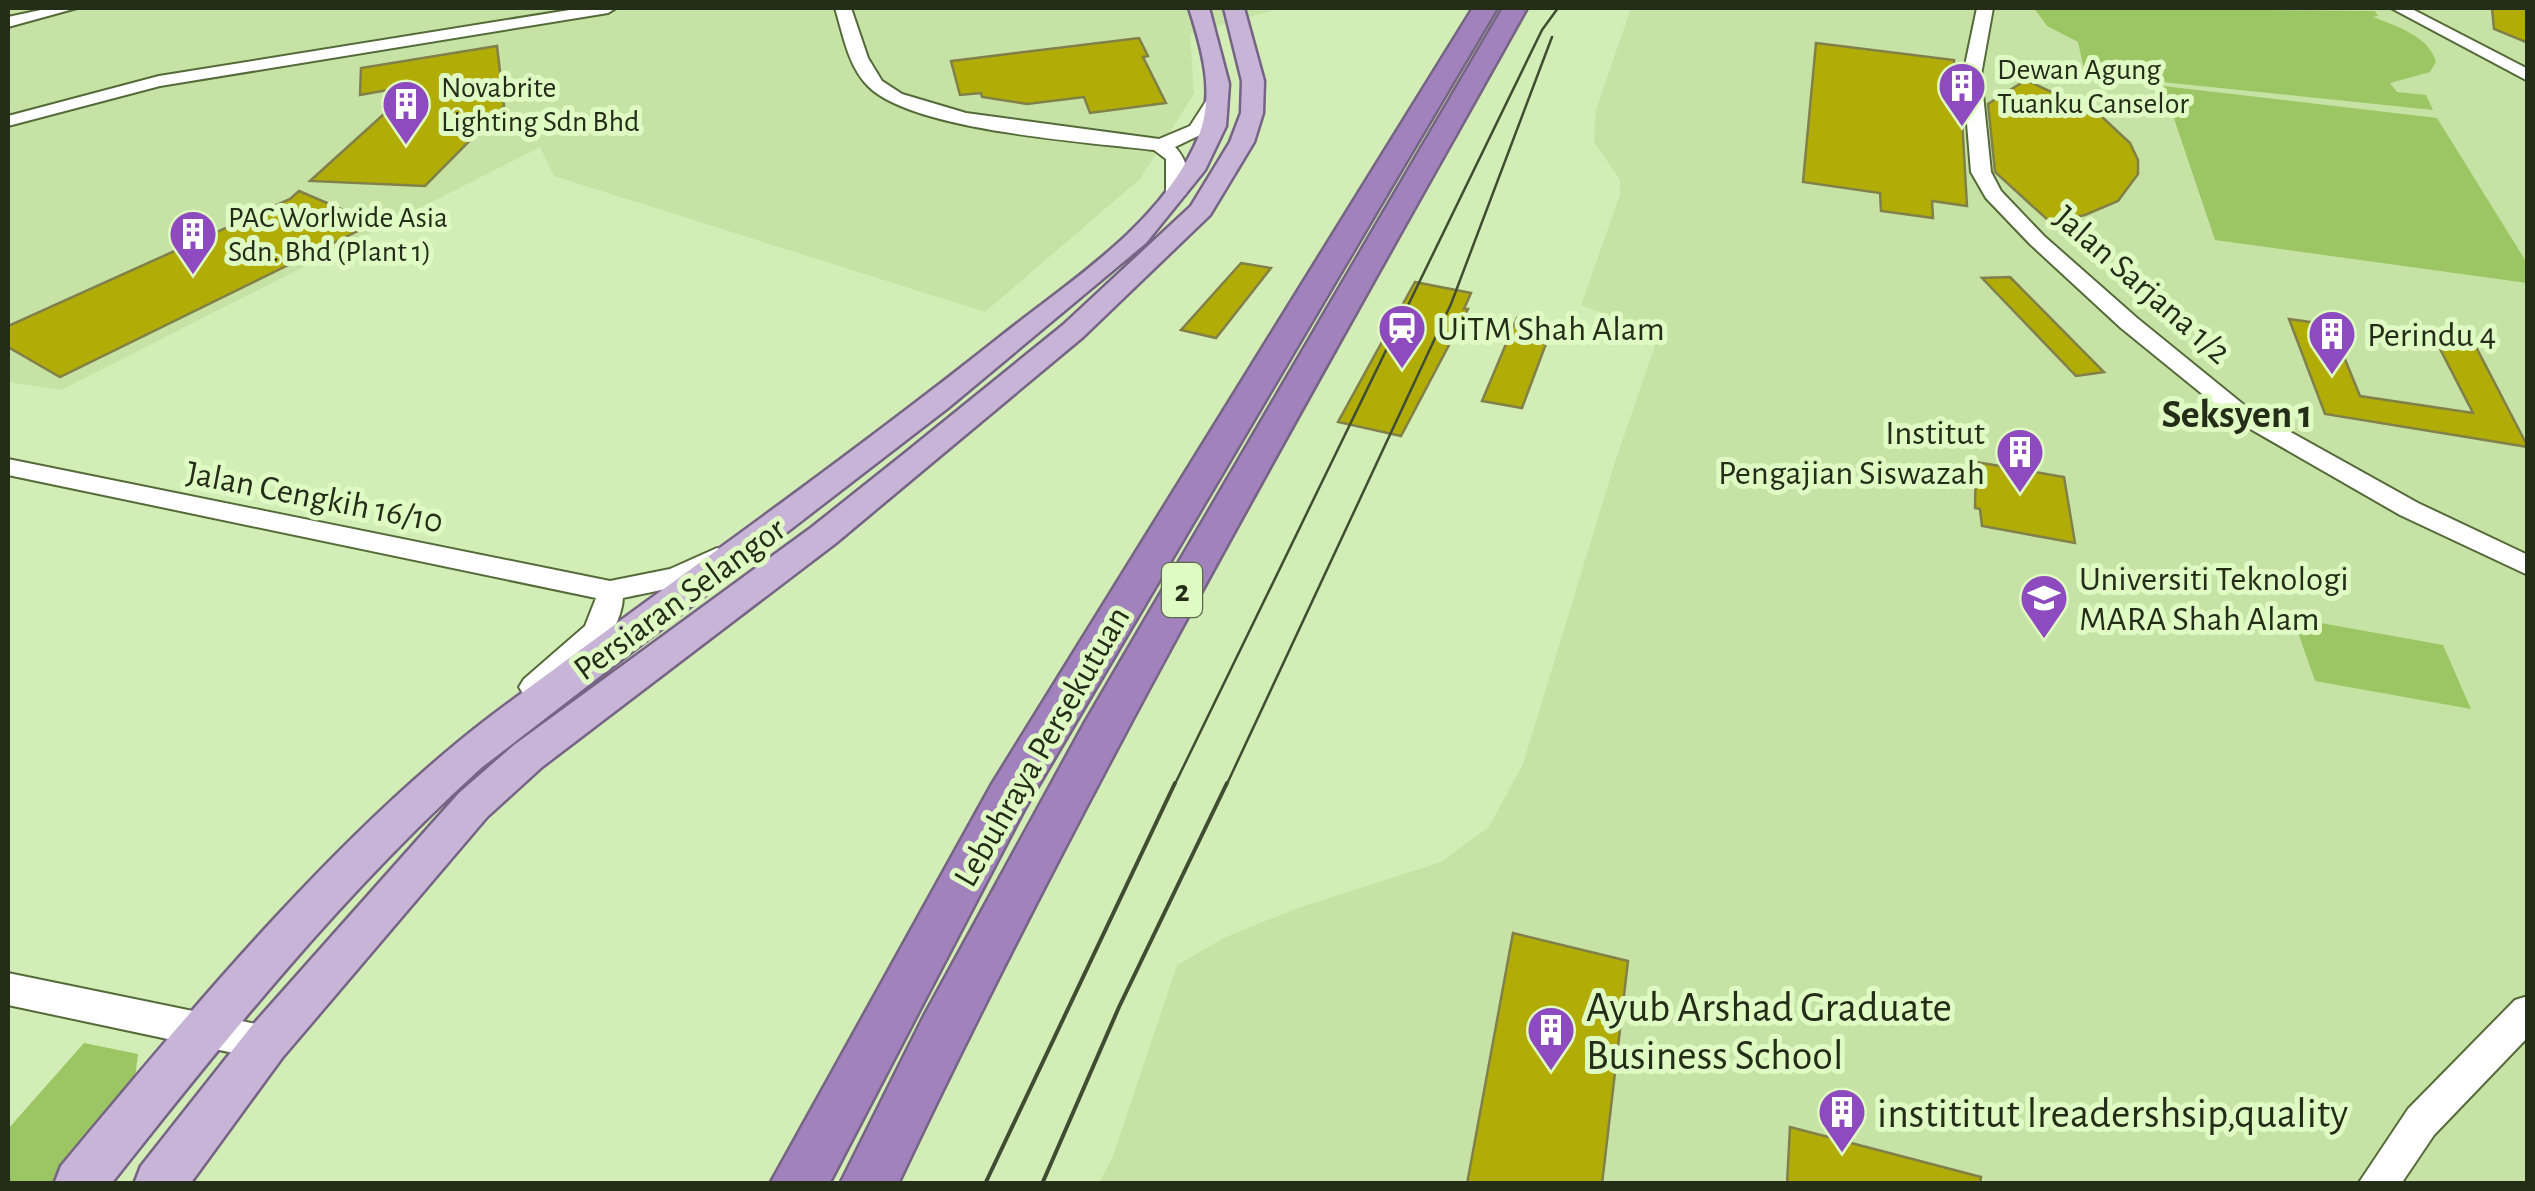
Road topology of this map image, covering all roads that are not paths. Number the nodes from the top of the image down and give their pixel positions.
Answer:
1 (68, 8) edge
2 (608, 8) edge
3 (843, 8) edge
4 (1198, 8) edge
5 (1234, 8) edge
6 (1484, 8) edge
7 (1515, 8) edge
8 (1985, 8) edge
9 (2399, 8) edge
10 (8, 22) edge
11 (2528, 76) edge
12 (1220, 92) junction
13 (8, 122) edge
14 (1159, 145) junction
15 (1176, 194) junction
16 (20, 470) edge
17 (8, 490) edge
18 (806, 505) junction
19 (2528, 566) edge
20 (610, 591) junction
21 (432, 788) junction
22 (8, 989) edge
23 (2528, 1012) edge
24 (202, 1032) junction
25 (266, 1043) junction
26 (79, 1184) edge
27 (159, 1184) edge
28 (798, 1184) edge
29 (868, 1184) edge
30 (2377, 1184) edge

1 - 10 street
2 - 13 street
3 - 14 street
4 - 12 main road, Persiaran Selangor
5 - 25 main road, Persiaran Selangor
6 - 28 highway, Lebuhraya Persekutuan / 2
7 - 29 highway, Lebuhraya Persekutuan / 2
8 - 19 street, Jalan Sarjana 1/2
9 - 11 street
12 - 14 street
12 - 15 main road, Persiaran Selangor
14 - 15 street
15 - 18 main road, Persiaran Selangor
16 - 17 street
16 - 20 street, Jalan Cengkih 16/10
18 - 20 street
18 - 21 main road, Persiaran Selangor
20 - 21 street
21 - 24 main road, Persiaran Selangor
22 - 24 street
23 - 30 street
24 - 25 street
24 - 26 main road, Persiaran Selangor
25 - 27 main road, Persiaran Selangor

